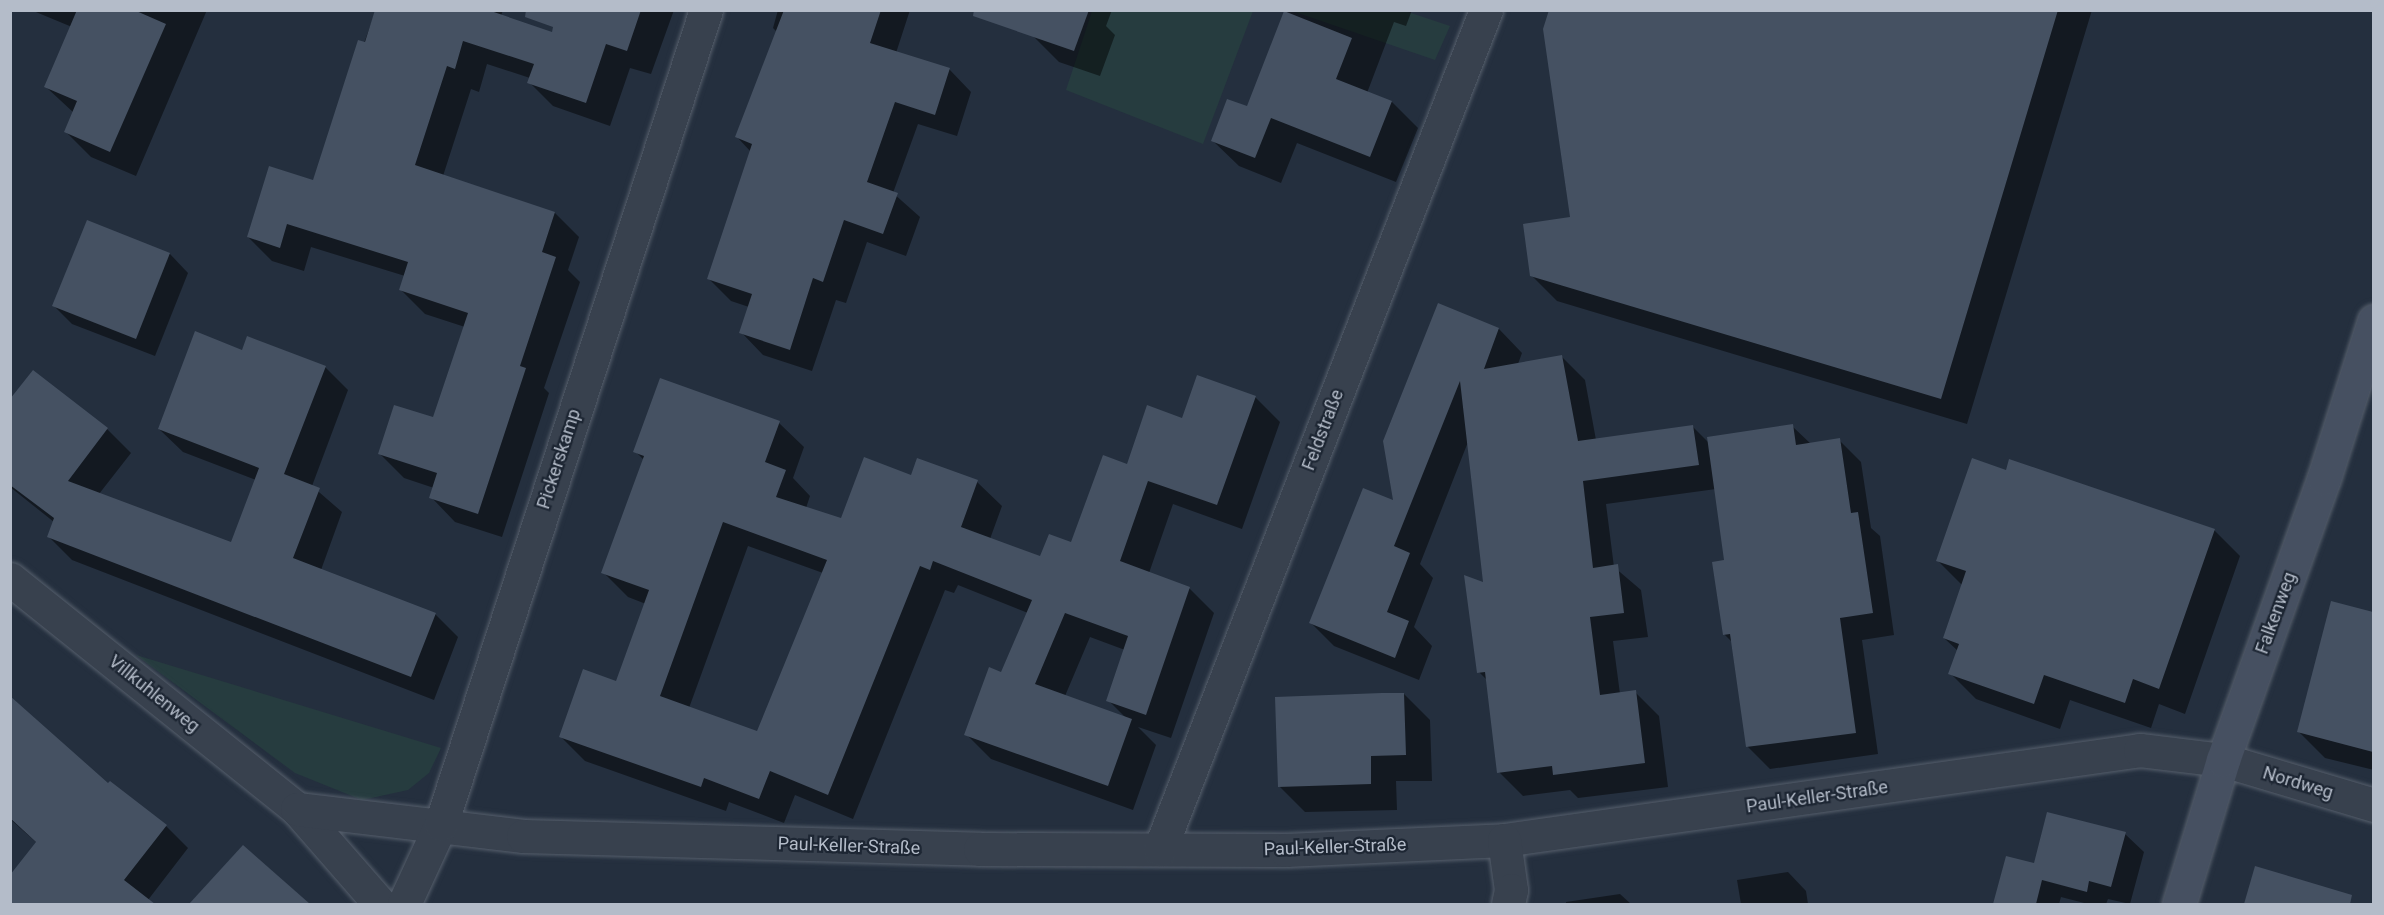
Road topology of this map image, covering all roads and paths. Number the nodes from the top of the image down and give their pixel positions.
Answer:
1 (706, 10) edge
2 (1486, 10) edge
3 (2373, 321) edge
4 (10, 579) edge
5 (2223, 760) junction
6 (2373, 804) edge
7 (297, 809) junction
8 (441, 824) junction
9 (1503, 840) junction
10 (1160, 849) junction
11 (380, 904) edge
12 (404, 904) edge
13 (1508, 904) edge
14 (2179, 904) edge

1 - 8 street, Pickerskamp
2 - 10 street, Feldstraße
3 - 5 main road, Falkenweg
4 - 7 street, Villkuhlenweg
5 - 6 street, Nordweg
5 - 9 street, Paul-Keller-Straße
5 - 14 main road, Falkenweg
7 - 8 street
7 - 11 street, Villkuhlenweg
8 - 10 street, Paul-Keller-Straße
8 - 12 street, Pickerskamp
9 - 10 street, Paul-Keller-Straße
9 - 13 street

